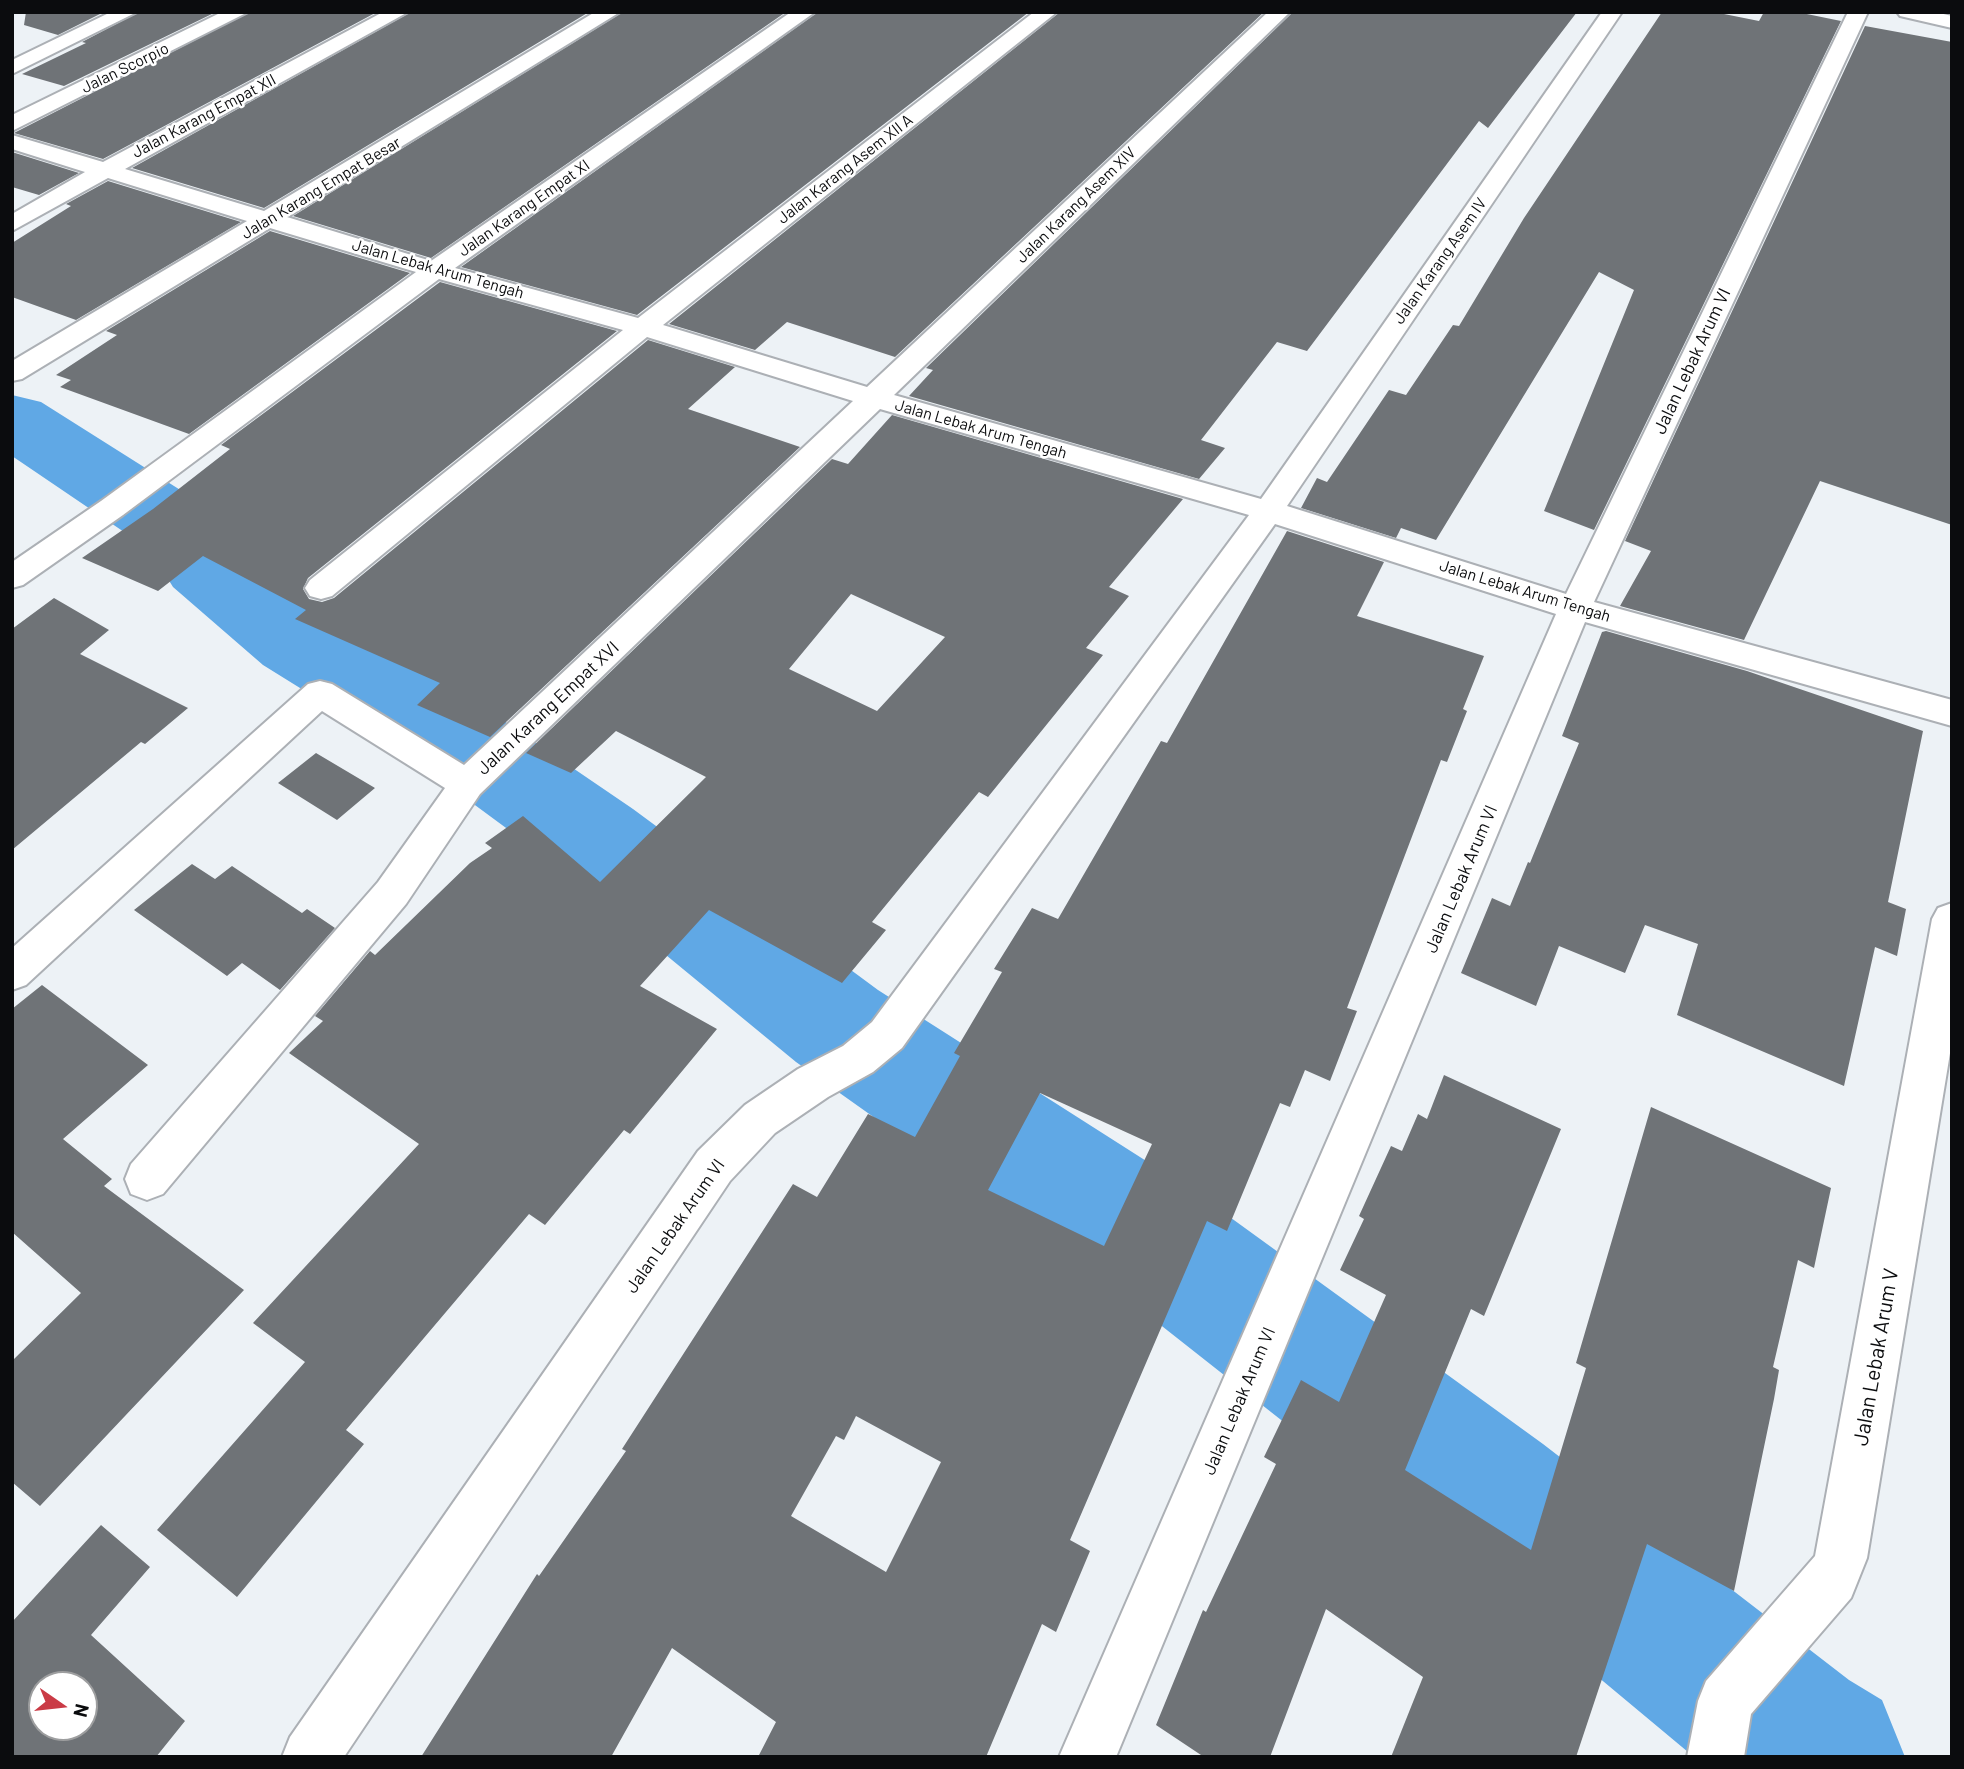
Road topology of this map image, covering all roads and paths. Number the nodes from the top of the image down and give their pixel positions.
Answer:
1 (127, 12) edge
2 (238, 12) edge
3 (398, 12) edge
4 (610, 12) edge
5 (805, 12) edge
6 (1047, 12) edge
7 (1280, 12) edge
8 (1612, 12) edge
9 (1858, 12) edge
10 (1907, 12) edge
11 (1952, 22) edge
12 (12, 68) edge
13 (12, 124) edge
14 (12, 142) edge
15 (107, 169) junction
16 (269, 220) junction
17 (12, 224) edge
18 (435, 270) junction
19 (643, 327) junction
20 (22, 368) edge
21 (873, 398) junction
22 (1268, 511) junction
23 (12, 577) edge
24 (321, 588) dead end
25 (1575, 608) junction
26 (1952, 713) edge
27 (473, 779) junction
28 (1952, 919) edge
29 (12, 973) edge
30 (147, 1179) dead end
31 (310, 1757) edge
32 (1087, 1757) edge
33 (1715, 1757) edge

1 - 12 street
2 - 13 street, Jalan Scorpio
3 - 15 street, Jalan Karang Empat XII
4 - 16 street, Jalan Karang Empat Besar
5 - 18 street, Jalan Karang Empat XI
6 - 19 street, Jalan Karang Asem XII A
7 - 21 street, Jalan Karang Asem XIV
8 - 22 street, Jalan Karang Asem IV
9 - 25 street, Jalan Lebak Arum VI
10 - 11 street
14 - 15 street, Jalan Lebak Arum Tengah
15 - 16 street, Jalan Lebak Arum Tengah
15 - 17 street, Jalan Karang Empat XII
16 - 18 street, Jalan Lebak Arum Tengah
16 - 20 street, Jalan Karang Empat Besar
18 - 19 street, Jalan Lebak Arum Tengah
18 - 23 street, Jalan Karang Empat XI
19 - 21 street, Jalan Lebak Arum Tengah
19 - 24 street, Jalan Karang Asem XII A
21 - 22 street, Jalan Lebak Arum Tengah
21 - 27 street, Jalan Karang Empat XVI
22 - 25 street, Jalan Lebak Arum Tengah
22 - 31 street, Jalan Lebak Arum VI
25 - 26 street, Jalan Lebak Arum Tengah
25 - 32 street, Jalan Lebak Arum VI
27 - 29 street, Jalan Karang Empat XVI
27 - 30 street
28 - 33 street, Jalan Lebak Arum V

